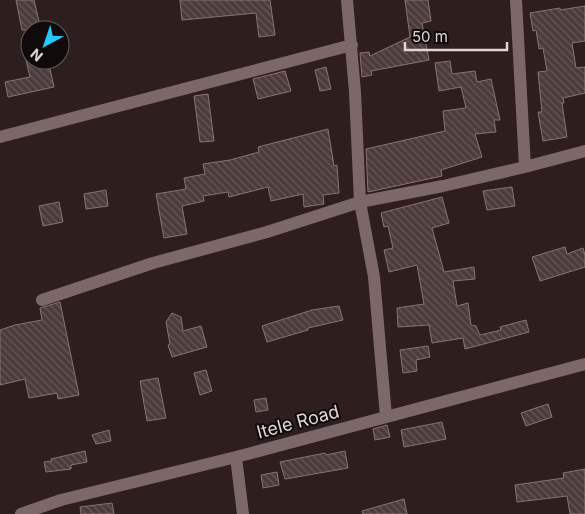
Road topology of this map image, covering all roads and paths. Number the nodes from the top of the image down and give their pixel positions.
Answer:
1 (347, 0) edge
2 (516, 0) edge
3 (352, 45) junction
4 (0, 137) edge
5 (585, 151) edge
6 (524, 167) junction
7 (360, 202) junction
8 (42, 300) dead end
9 (585, 364) edge
10 (386, 416) junction
11 (236, 457) junction
12 (21, 514) edge
13 (244, 514) edge

1 - 3 street
2 - 6 street
3 - 4 street
3 - 7 street
5 - 6 street
6 - 7 street
7 - 8 street
7 - 10 street
9 - 10 street, Itele Road
10 - 11 street, Itele Road
11 - 12 street, Itele Road
11 - 13 street

